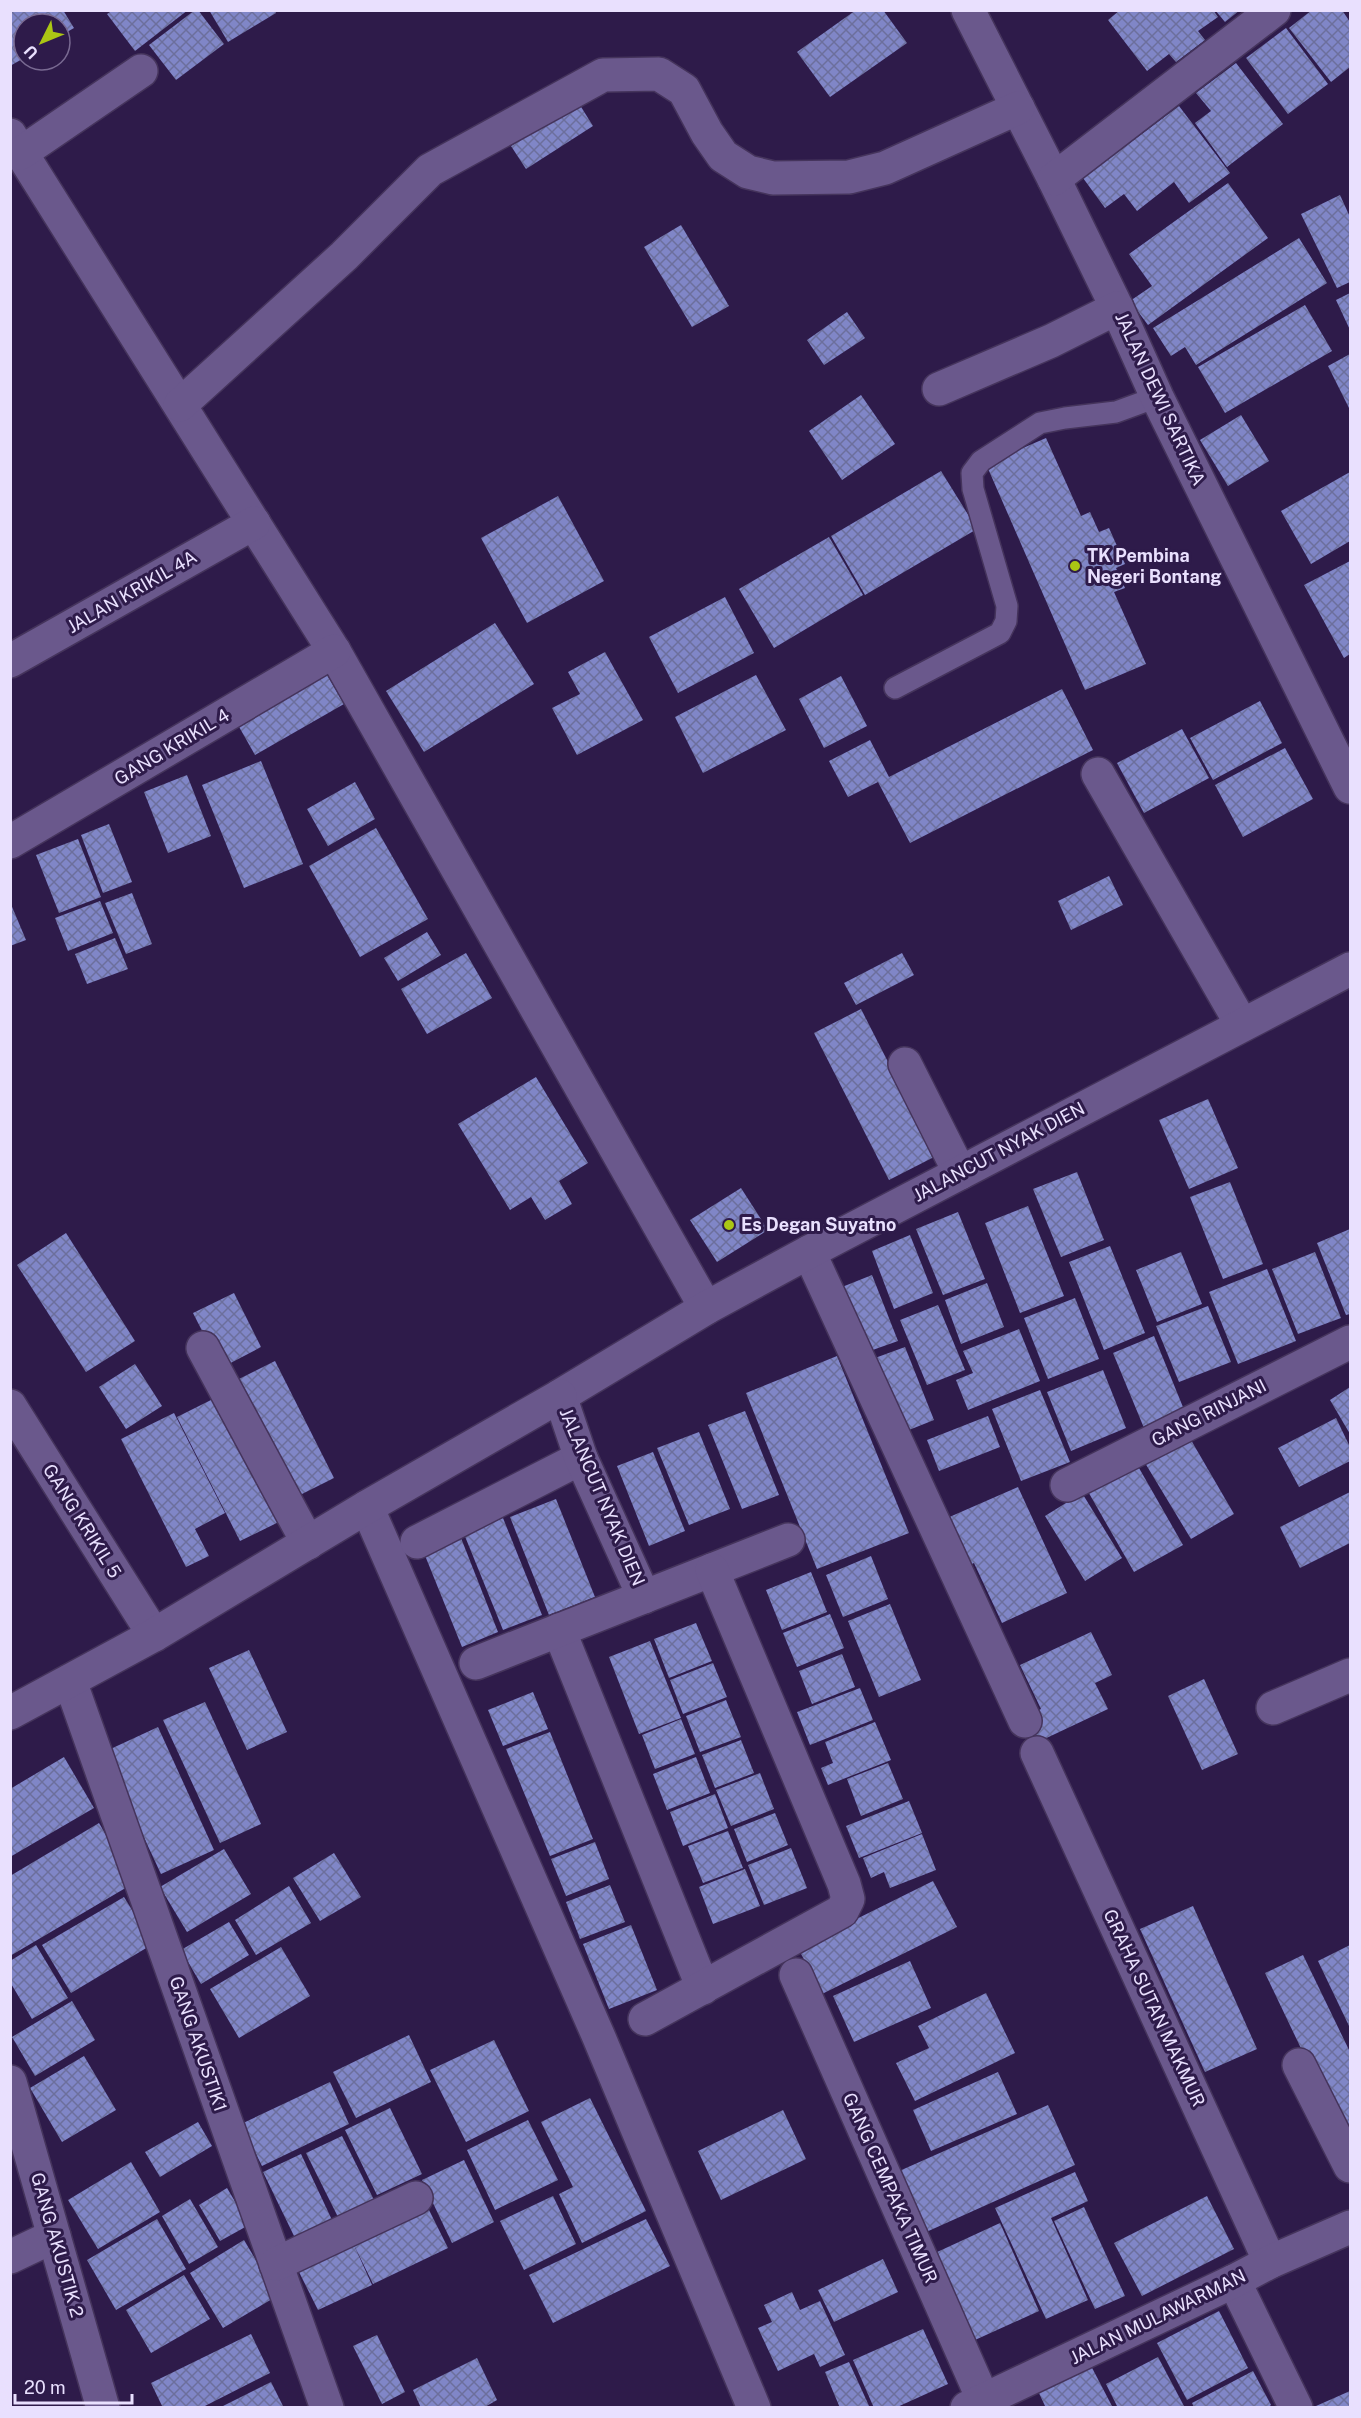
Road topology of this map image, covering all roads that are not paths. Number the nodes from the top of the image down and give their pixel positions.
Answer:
1 (968, 10) edge
2 (1274, 10) edge
3 (141, 70) dead end
4 (1018, 108) junction
5 (16, 144) edge
6 (1054, 179) junction
7 (1117, 308) junction
8 (939, 389) dead end
9 (1157, 397) junction
10 (180, 405) junction
11 (254, 523) junction
12 (334, 651) junction
13 (10, 661) edge
14 (895, 688) dead end
15 (1098, 774) dead end
16 (1350, 787) edge
17 (10, 842) edge
18 (1350, 969) edge
19 (1242, 1025) junction
20 (905, 1064) dead end
21 (960, 1173) junction
22 (809, 1252) junction
23 (706, 1308) junction
24 (1350, 1342) edge
25 (203, 1348) dead end
26 (560, 1396) junction
27 (10, 1406) edge
28 (581, 1458) junction
29 (1067, 1485) dead end
30 (367, 1507) junction
31 (788, 1540) dead end
32 (417, 1542) dead end
33 (308, 1543) junction
34 (712, 1570) junction
35 (644, 1597) junction
36 (559, 1630) junction
37 (154, 1635) junction
38 (476, 1663) dead end
39 (1350, 1675) edge
40 (70, 1681) junction
41 (1273, 1708) dead end
42 (10, 1713) edge
43 (1025, 1721) dead end
44 (1037, 1753) dead end
45 (796, 1975) dead end
46 (703, 1988) junction
47 (645, 2019) dead end
48 (1299, 2065) dead end
49 (10, 2082) edge
50 (1350, 2166) edge
51 (416, 2198) dead end
52 (1350, 2227) edge
53 (54, 2236) junction
54 (10, 2257) edge
55 (1270, 2262) junction
56 (276, 2264) junction
57 (1234, 2281) junction
58 (979, 2405) edge
59 (103, 2408) edge
60 (327, 2408) edge
61 (754, 2408) edge
62 (1296, 2408) edge

1 - 4 street, JALAN DEWI SARTIKA
2 - 6 street
3 - 5 street
4 - 6 street, JALAN DEWI SARTIKA
4 - 10 street
5 - 10 street
6 - 7 street, JALAN DEWI SARTIKA
7 - 8 street
7 - 9 street, JALAN DEWI SARTIKA
9 - 14 lane
9 - 16 street, JALAN DEWI SARTIKA
10 - 11 street
11 - 12 street
11 - 13 street, JALAN KRIKIL 4A
12 - 17 street, GANG KRIKIL 4
12 - 23 street
15 - 19 street
18 - 19 street, JALANCUT NYAK DIEN
19 - 21 street, JALANCUT NYAK DIEN
20 - 21 street
21 - 22 street, JALANCUT NYAK DIEN
22 - 23 street, JALANCUT NYAK DIEN
22 - 43 street
23 - 26 street, JALANCUT NYAK DIEN
24 - 29 street, GANG RINJANI
25 - 33 street
26 - 28 street, JALANCUT NYAK DIEN
26 - 30 street
27 - 37 street, GANG KRIKIL 5
28 - 32 street
28 - 35 street, JALANCUT NYAK DIEN
30 - 33 street
30 - 61 street
31 - 34 street
33 - 37 street
34 - 35 street
34 - 46 street
35 - 36 street
36 - 38 street
36 - 46 street
37 - 40 street
39 - 41 street
40 - 42 street
40 - 56 street, GANG AKUSTIK1
44 - 55 street, GRAHA SUTAN MAKMUR
45 - 58 street, GANG CEMPAKA TIMUR
46 - 47 street
48 - 50 street
49 - 53 street, GANG AKUSTIK 2
51 - 56 street
52 - 55 street, JALAN MULAWARMAN
53 - 54 street
53 - 59 street, GANG AKUSTIK 2
55 - 57 street, JALAN MULAWARMAN
56 - 60 street, GANG AKUSTIK1
57 - 58 street, JALAN MULAWARMAN
57 - 62 street

